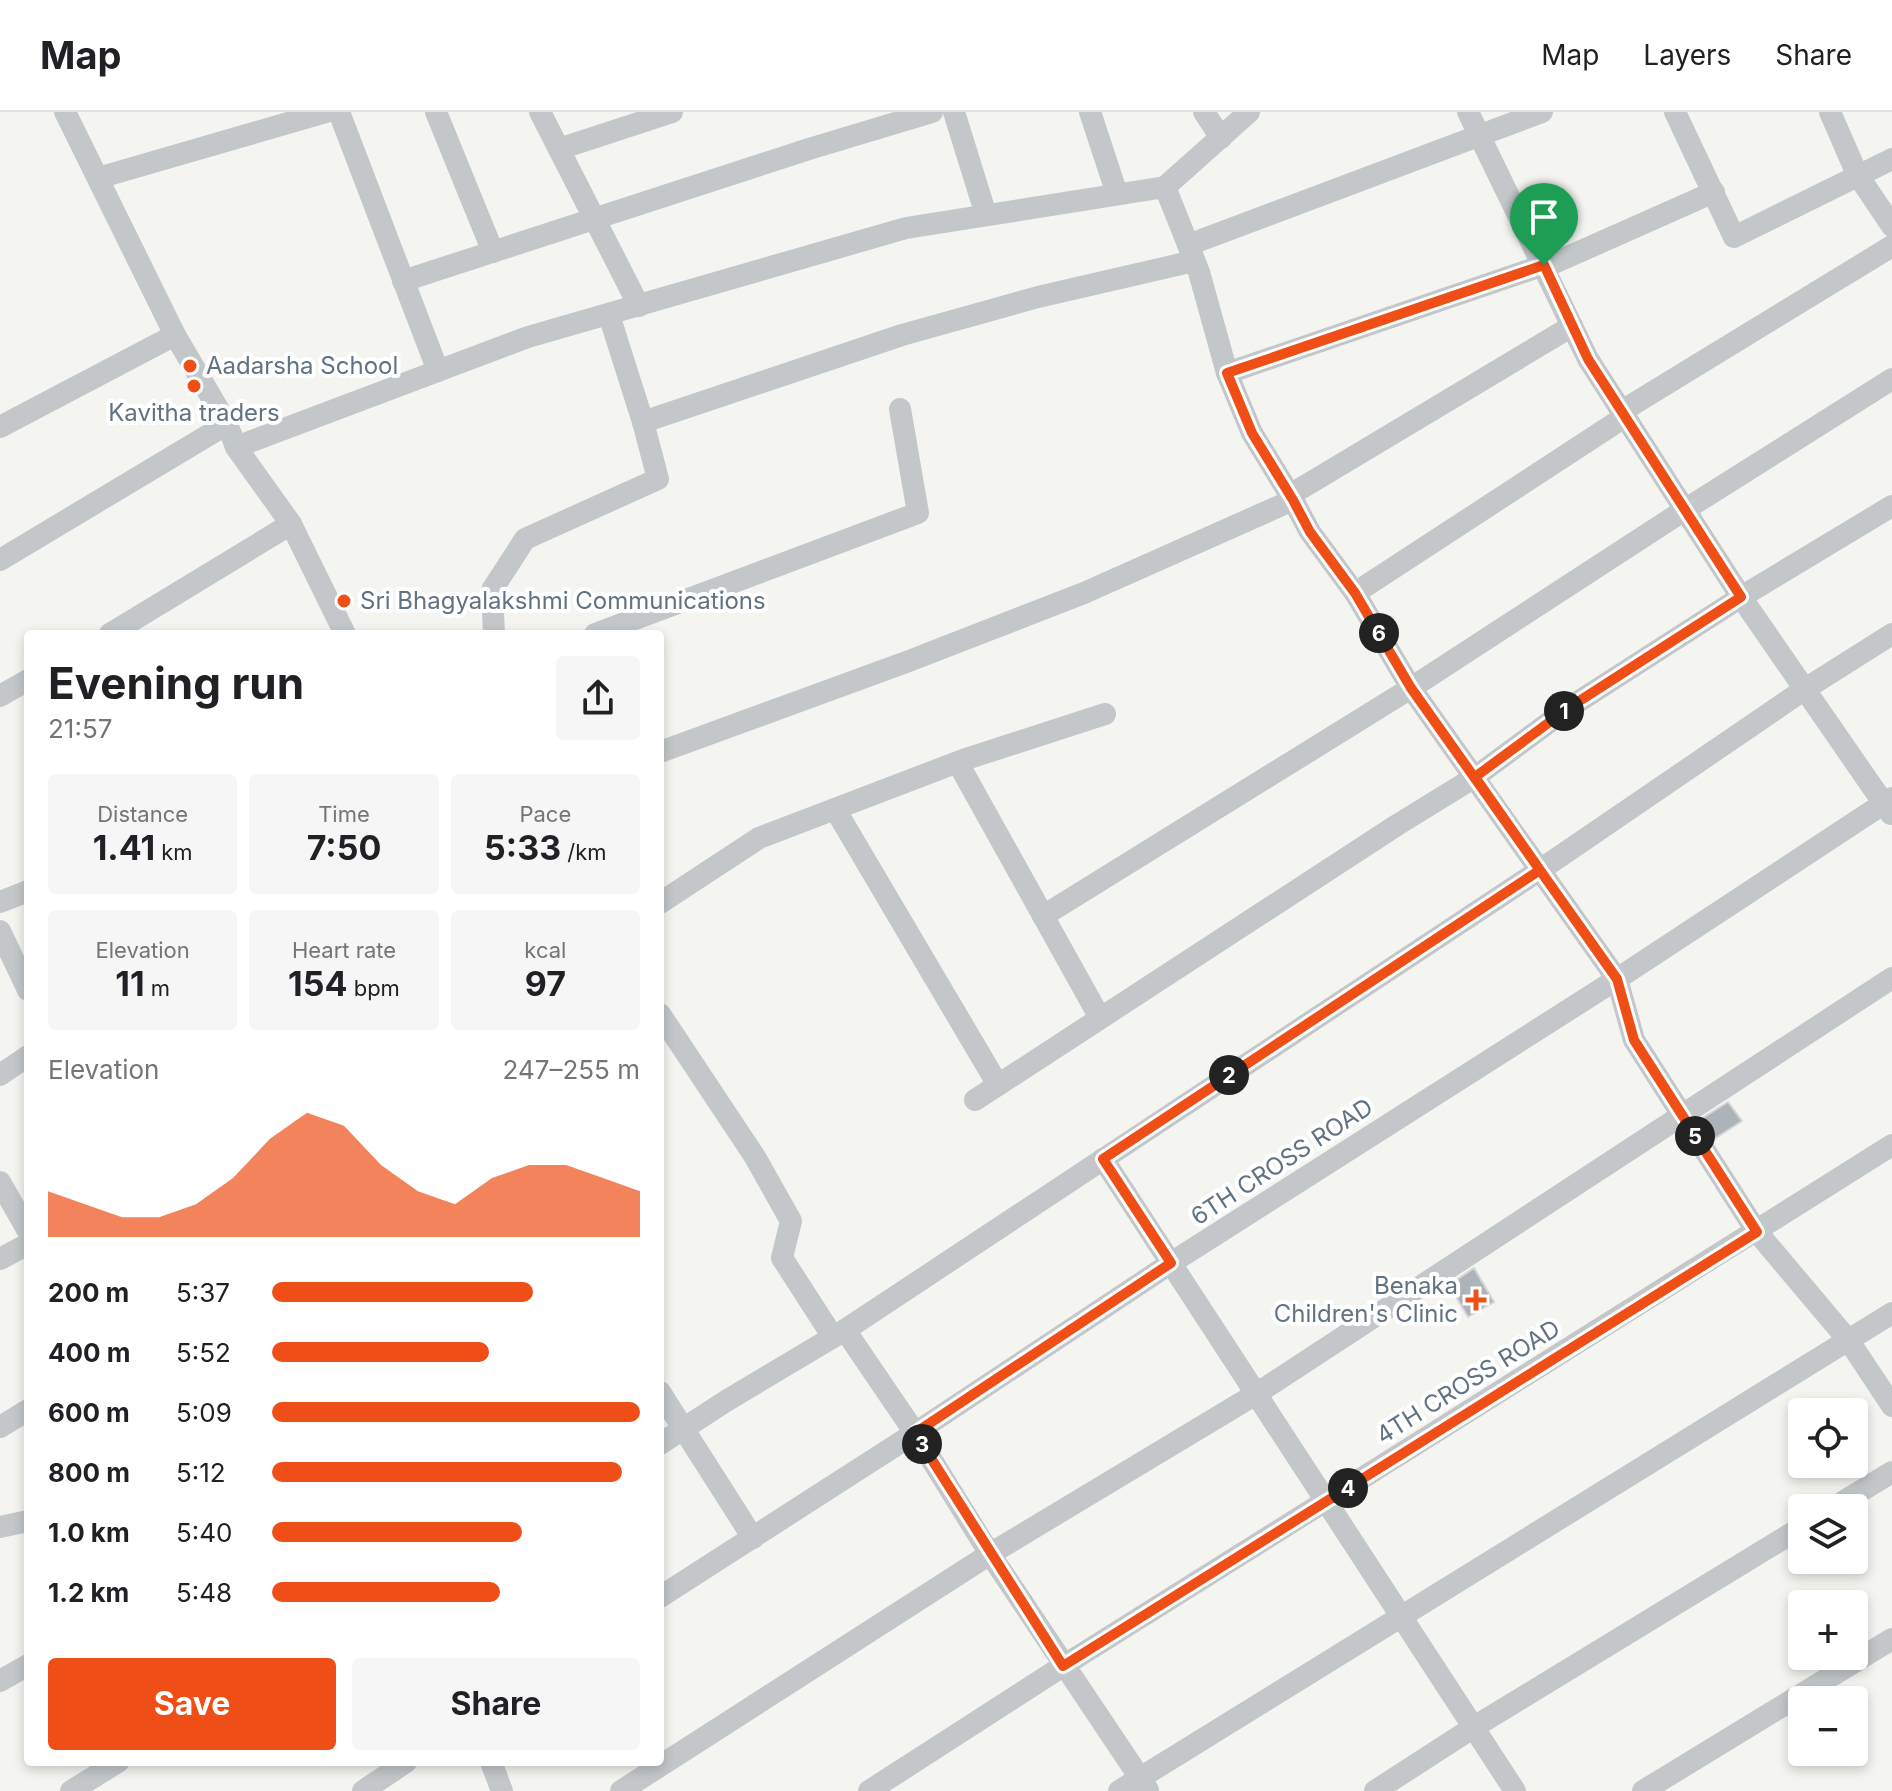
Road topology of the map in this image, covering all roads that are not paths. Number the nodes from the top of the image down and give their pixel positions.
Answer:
1 (65, 112) edge
2 (326, 112) edge
3 (339, 112) edge
4 (436, 112) edge
5 (540, 112) edge
6 (672, 112) edge
7 (932, 112) edge
8 (954, 112) edge
9 (1090, 112) edge
10 (1204, 112) edge
11 (1249, 112) edge
12 (1468, 112) edge
13 (1542, 112) edge
14 (1675, 112) edge
15 (1830, 112) edge
16 (1480, 136) junction
17 (1221, 138) junction
18 (559, 149) junction
19 (1892, 159) edge
20 (1857, 174) junction
21 (98, 178) junction
22 (1165, 187) junction
23 (1714, 192) junction
24 (1117, 194) junction
25 (986, 215) junction
26 (595, 219) junction
27 (1892, 226) edge
28 (1892, 246) edge
29 (493, 252) junction
30 (1191, 253) junction
31 (1545, 266) junction
32 (403, 281) junction
33 (639, 306) junction
34 (609, 315) junction
35 (1572, 326) junction
36 (175, 335) junction
37 (438, 371) junction
38 (1227, 373) junction
39 (1892, 379) edge
40 (900, 409) dead end
41 (1624, 413) junction
42 (643, 422) junction
43 (227, 424) junction
44 (0, 427) edge
45 (236, 447) junction
46 (1292, 498) junction
47 (1892, 506) edge
48 (1686, 509) junction
49 (291, 524) junction
50 (0, 560) edge
51 (1355, 593) junction
52 (1741, 597) junction
53 (117, 630) edge
54 (343, 630) edge
55 (494, 630) edge
56 (606, 630) edge
57 (1892, 634) edge
58 (24, 682) edge
59 (1411, 688) junction
60 (1805, 689) junction
61 (0, 696) edge
62 (1105, 714) dead end
63 (664, 751) edge
64 (958, 763) junction
65 (1475, 777) junction
66 (1889, 805) edge
67 (835, 809) junction
68 (1540, 870) junction
69 (24, 893) edge
70 (664, 900) edge
71 (0, 902) edge
72 (1043, 916) junction
73 (0, 931) edge
74 (1892, 978) edge
75 (1617, 979) junction
76 (24, 982) edge
77 (1100, 1018) junction
78 (664, 1020) edge
79 (24, 1059) edge
80 (0, 1075) edge
81 (998, 1085) junction
82 (975, 1100) dead end
83 (1682, 1117) junction
84 (1892, 1145) edge
85 (1103, 1159) junction
86 (0, 1182) edge
87 (24, 1224) edge
88 (1757, 1232) junction
89 (24, 1246) edge
90 (0, 1259) edge
91 (1171, 1263) junction
92 (1892, 1313) edge
93 (839, 1333) junction
94 (1849, 1341) junction
95 (1256, 1394) junction
96 (664, 1398) edge
97 (1892, 1406) edge
98 (24, 1412) edge
99 (0, 1427) edge
100 (683, 1428) junction
101 (915, 1433) junction
102 (664, 1441) edge
103 (1892, 1472) edge
104 (1856, 1494) edge
105 (1326, 1502) junction
106 (24, 1522) edge
107 (0, 1527) edge
108 (1788, 1536) edge
109 (753, 1538) junction
110 (990, 1554) junction
111 (664, 1594) edge
112 (1400, 1616) junction
113 (1892, 1639) edge
114 (1063, 1666) junction
115 (24, 1667) edge
116 (0, 1681) edge
117 (1474, 1727) junction
118 (664, 1763) edge
119 (112, 1766) edge
120 (400, 1766) edge
121 (493, 1766) edge
122 (660, 1766) edge
123 (1144, 1785) edge
124 (71, 1791) edge
125 (363, 1791) edge
126 (502, 1791) edge
127 (621, 1791) edge
128 (869, 1791) edge
129 (1119, 1791) edge
130 (1375, 1791) edge
131 (1515, 1791) edge
132 (1643, 1791) edge

1 - 21 street
2 - 21 street
3 - 32 street
4 - 29 street
5 - 18 street
6 - 18 street
7 - 26 street
8 - 25 street
9 - 24 street
10 - 17 street
11 - 17 street
12 - 16 street
13 - 16 street
14 - 23 street
15 - 20 street
16 - 30 street
16 - 31 street
17 - 22 street
18 - 26 street
19 - 20 street
20 - 23 street
20 - 27 street
21 - 36 street
22 - 24 street
22 - 30 street
23 - 31 street
24 - 25 street
25 - 33 street
26 - 29 street
26 - 33 street
28 - 41 street
29 - 32 street
30 - 38 street
30 - 42 street
31 - 35 street
31 - 38 street
32 - 37 street
33 - 34 street
34 - 37 street
34 - 42 street
35 - 41 street
35 - 46 street
36 - 43 street
36 - 44 street
37 - 45 street
38 - 46 street
39 - 48 street
40 - 56 street
41 - 48 street
41 - 51 street
42 - 55 street
43 - 45 street
43 - 50 street
45 - 49 street
46 - 51 street
46 - 63 street
47 - 52 street
48 - 52 street
48 - 59 street
49 - 53 street
49 - 54 street
51 - 59 street
52 - 60 street
52 - 65 street
57 - 60 street
58 - 61 street
59 - 65 street
59 - 72 street
60 - 66 street
60 - 68 street
62 - 64 street
64 - 67 street
64 - 72 street
65 - 68 street
65 - 77 street
66 - 75 street, 6TH CROSS ROAD
67 - 70 street
67 - 81 street
68 - 75 street
68 - 85 street
69 - 71 street
72 - 77 street
73 - 76 street
74 - 83 street
75 - 83 street
75 - 91 street, 6TH CROSS ROAD
77 - 81 street
78 - 93 street
79 - 80 street
81 - 82 street
83 - 88 street
83 - 95 street
84 - 88 street, 4TH CROSS ROAD
85 - 91 street
85 - 93 street
86 - 87 street
88 - 94 street
88 - 105 street, 4TH CROSS ROAD
89 - 90 street
91 - 95 street
91 - 101 street, 6TH CROSS ROAD
92 - 94 street
93 - 100 street
93 - 101 street
94 - 97 street
94 - 112 street
95 - 105 street
95 - 110 street
96 - 100 street
98 - 99 street
100 - 102 street
100 - 109 street
101 - 109 street, 6TH CROSS ROAD
101 - 110 street
103 - 104 street
105 - 112 street
105 - 114 street, 4TH CROSS ROAD
106 - 107 street
108 - 117 street
109 - 111 street, 6TH CROSS ROAD
110 - 114 street
110 - 118 street
112 - 117 street
112 - 123 street
113 - 132 street
114 - 123 street
114 - 128 street, 4TH CROSS ROAD
115 - 116 street
117 - 130 street
117 - 131 street
119 - 124 street
120 - 125 street
121 - 126 street
122 - 127 street
123 - 129 street

